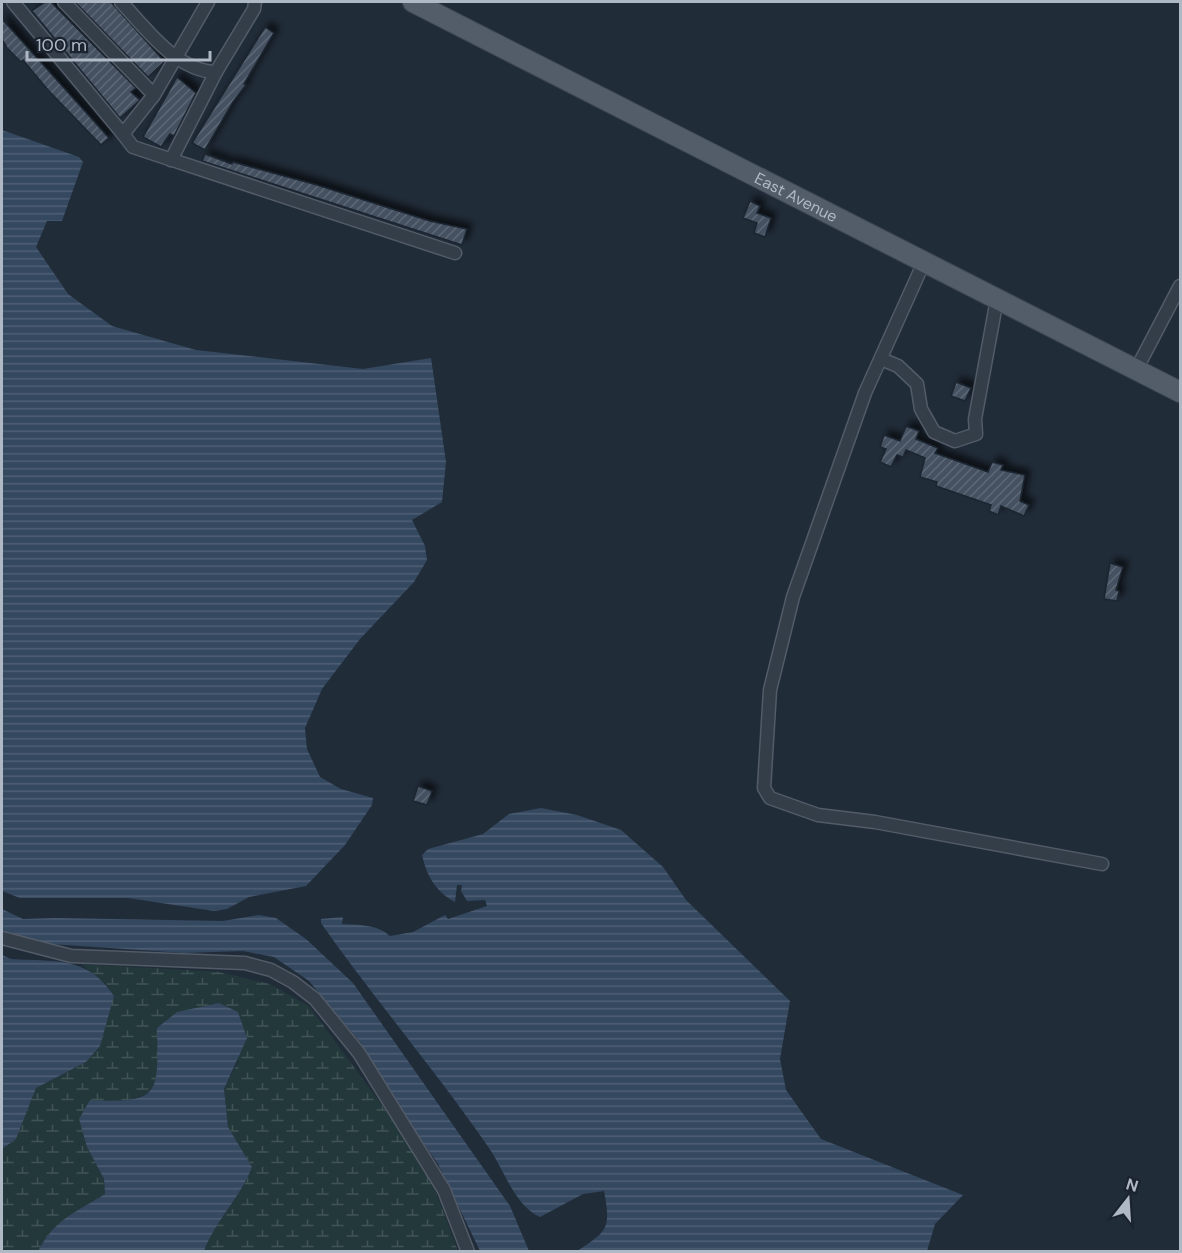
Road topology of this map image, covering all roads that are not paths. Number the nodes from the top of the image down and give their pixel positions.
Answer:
1 (13, 2) edge
2 (64, 2) edge
3 (121, 2) edge
4 (208, 2) edge
5 (255, 2) edge
6 (413, 2) edge
7 (174, 56) junction
8 (216, 72) junction
9 (154, 95) junction
10 (123, 134) junction
11 (171, 160) junction
12 (455, 253) dead end
13 (924, 262) junction
14 (1180, 286) edge
15 (997, 299) junction
16 (881, 359) junction
17 (1136, 370) junction
18 (1180, 392) edge
19 (1101, 864) dead end
20 (2, 938) edge
21 (468, 1251) edge

1 - 10 street
2 - 9 street
3 - 7 street
4 - 7 street
5 - 8 street
6 - 13 main road, East Avenue
7 - 8 street
7 - 9 street
8 - 11 street
9 - 10 street
10 - 11 street
11 - 12 street
13 - 15 main road, East Avenue
13 - 16 street
14 - 17 street
15 - 16 street
15 - 17 main road, East Avenue
16 - 19 street
17 - 18 main road, East Avenue
20 - 21 street

